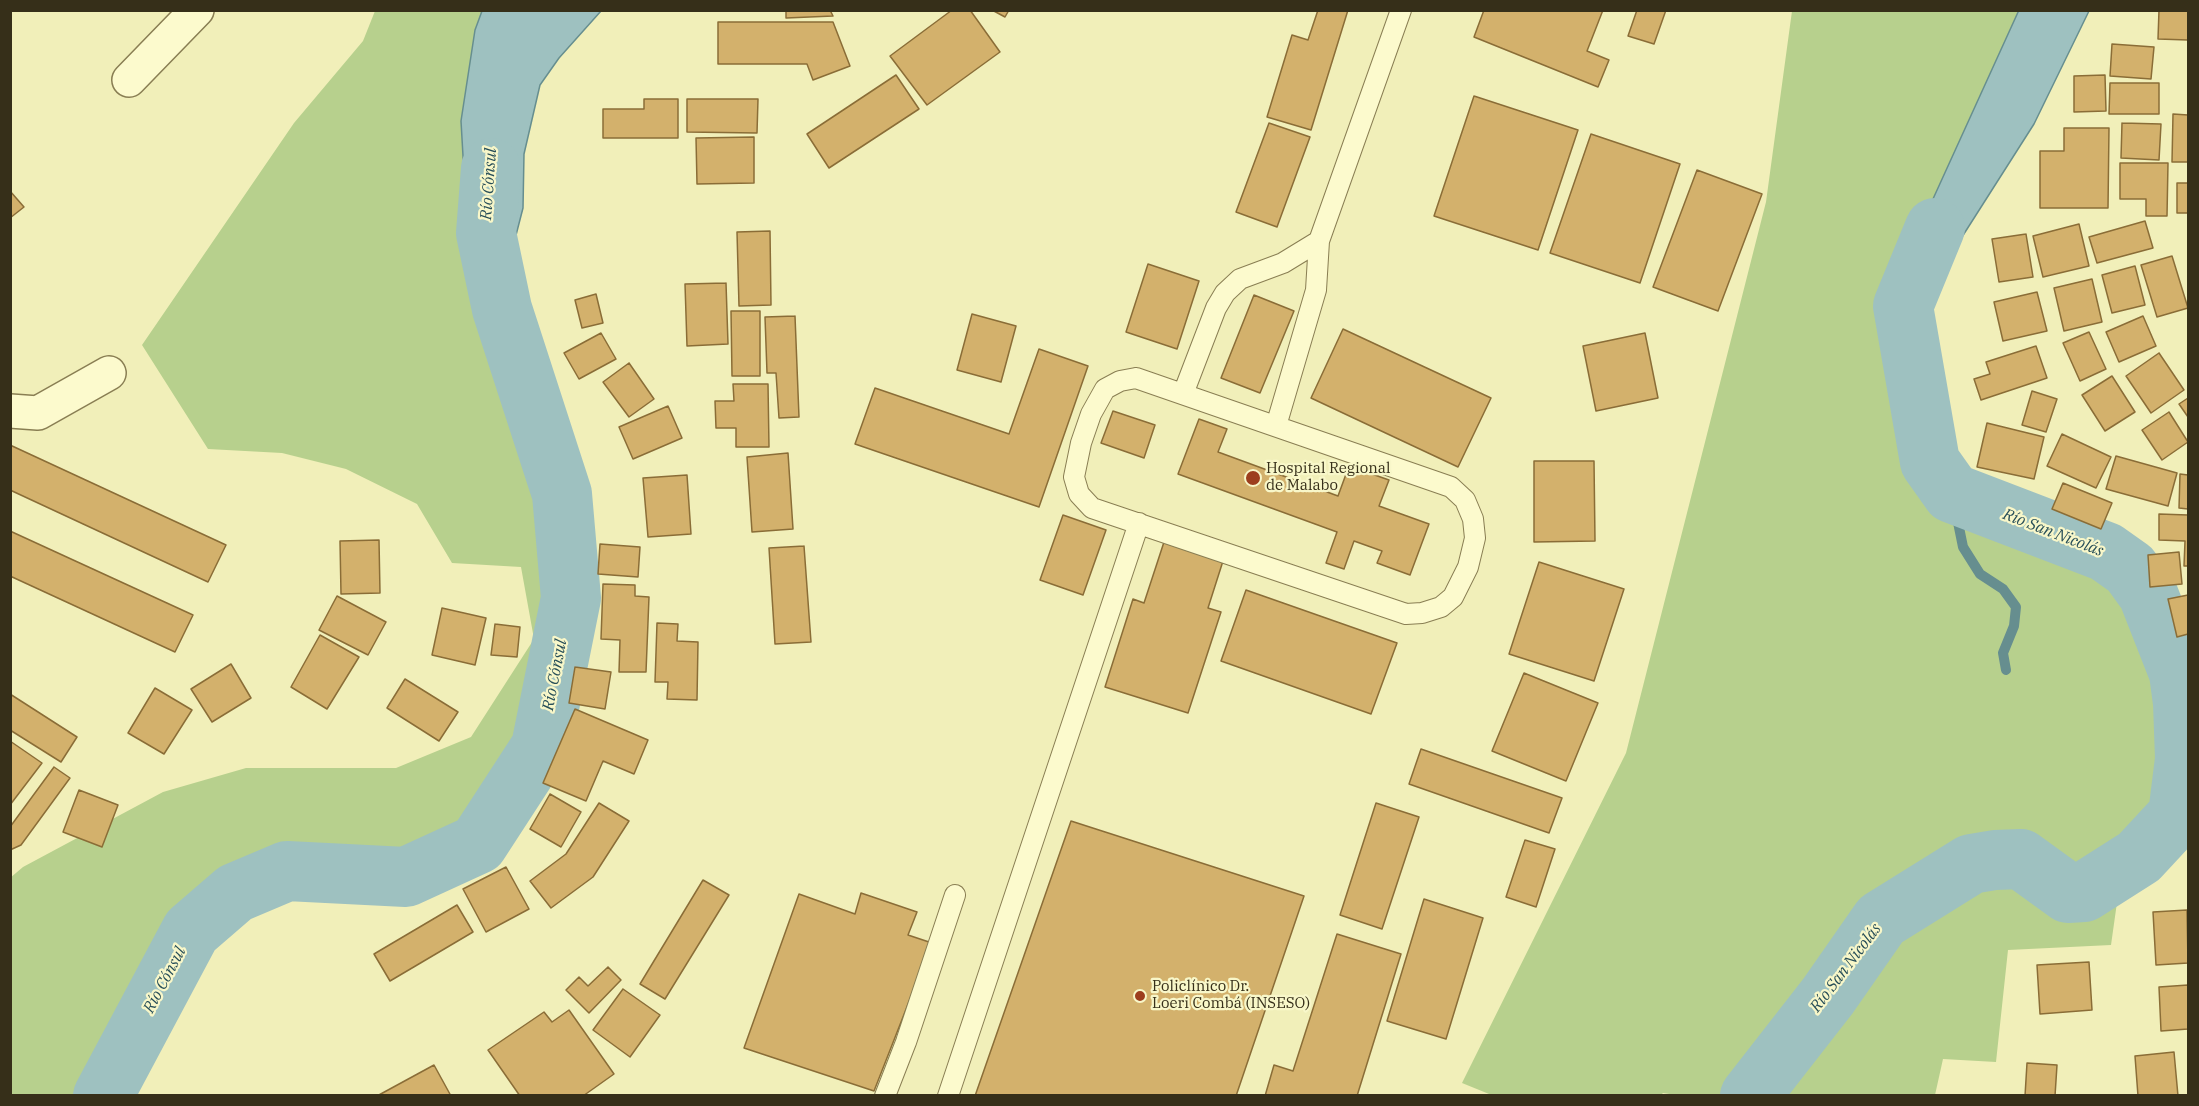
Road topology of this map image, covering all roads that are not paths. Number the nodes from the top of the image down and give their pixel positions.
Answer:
1 (197, 10) edge
2 (1401, 10) edge
3 (129, 80) dead end
4 (1319, 241) junction
5 (109, 373) dead end
6 (1183, 394) junction
7 (10, 411) edge
8 (1276, 426) junction
9 (1139, 523) junction
10 (955, 895) dead end
11 (885, 1095) edge
12 (948, 1095) edge

1 - 3 street
2 - 4 lane
4 - 6 lane
4 - 8 lane
5 - 7 street
6 - 8 lane
6 - 9 lane
8 - 9 lane
9 - 12 lane
10 - 11 lane

